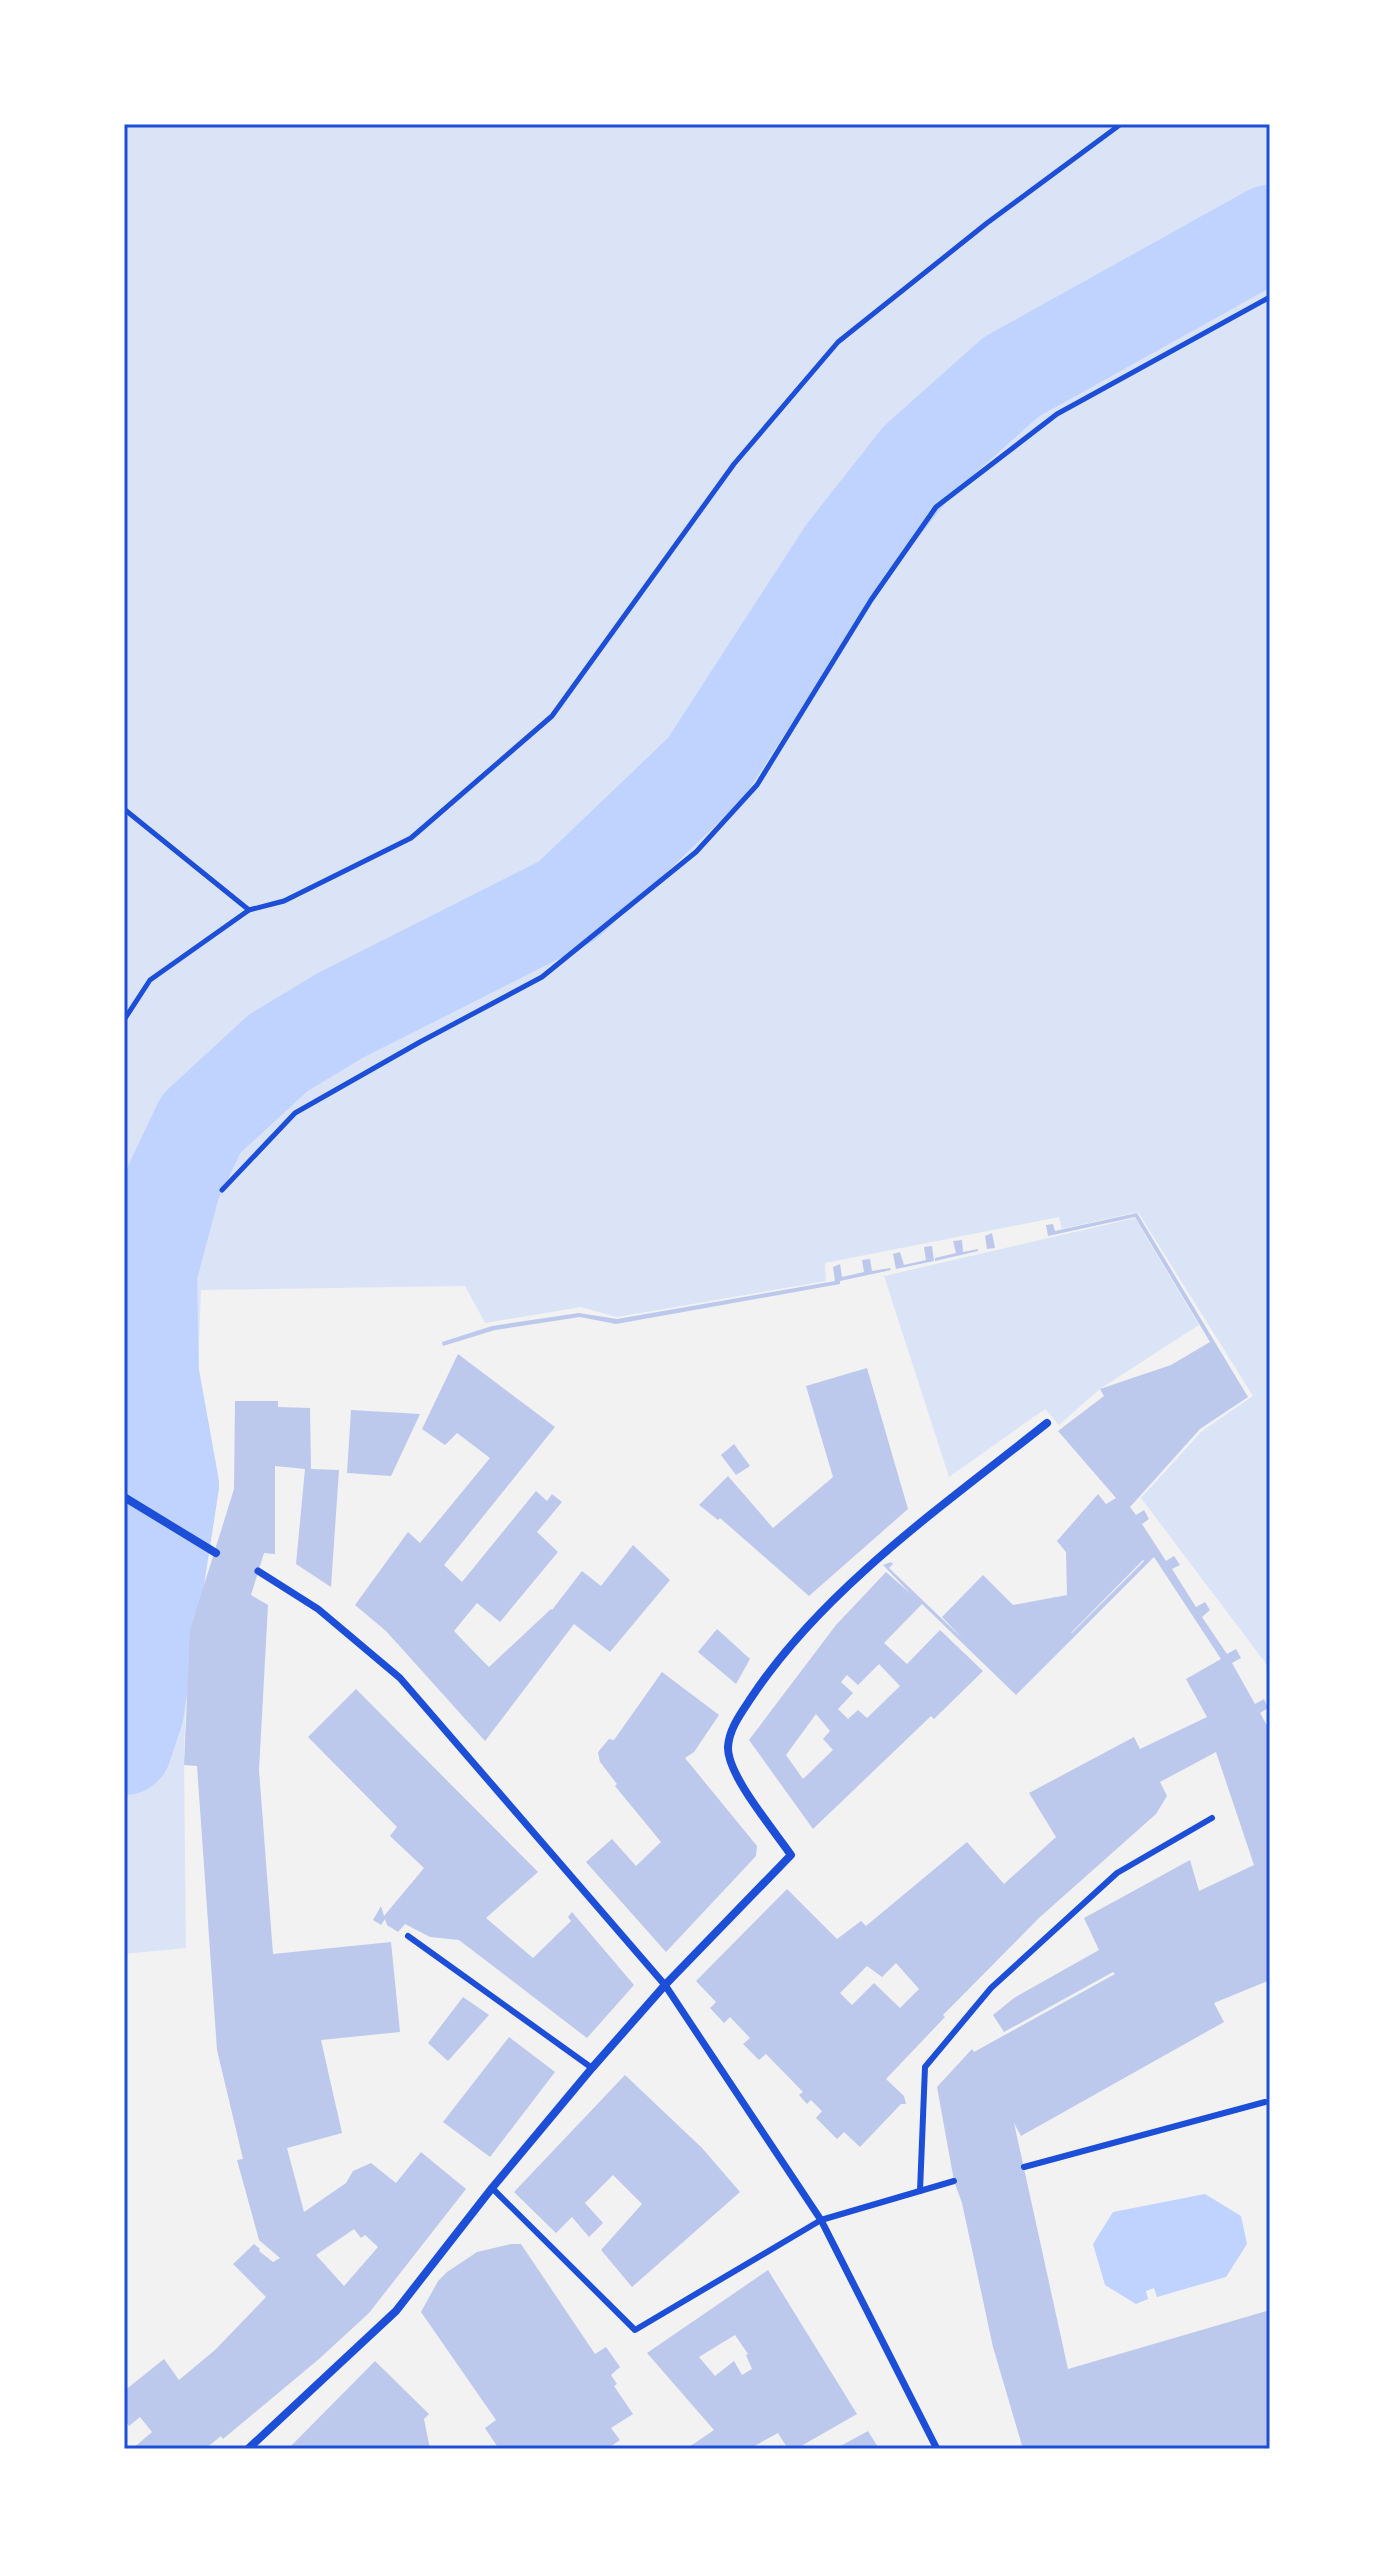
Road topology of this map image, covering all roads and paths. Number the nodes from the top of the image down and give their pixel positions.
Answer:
1 (1121, 124) edge
2 (1270, 297) edge
3 (124, 809) edge
4 (249, 910) junction
5 (124, 1020) edge
6 (222, 1190) dead end
7 (1047, 1423) dead end
8 (124, 1497) edge
9 (213, 1553) dead end
10 (258, 1571) dead end
11 (1212, 1818) dead end
12 (408, 1936) dead end
13 (665, 1985) junction
14 (592, 2068) junction
15 (1265, 2102) dead end
16 (1024, 2167) dead end
17 (954, 2181) dead end
18 (492, 2188) junction
19 (920, 2191) junction
20 (821, 2220) junction
21 (248, 2449) edge
22 (937, 2449) edge

1 - 4 path
2 - 6 path
3 - 4 path
4 - 5 path
7 - 13 street
8 - 9 street
10 - 13 street
11 - 19 lane
12 - 14 lane
13 - 14 street
13 - 20 street
14 - 18 street
15 - 16 lane
17 - 19 lane
18 - 20 lane
18 - 21 street
19 - 20 lane
20 - 22 street

